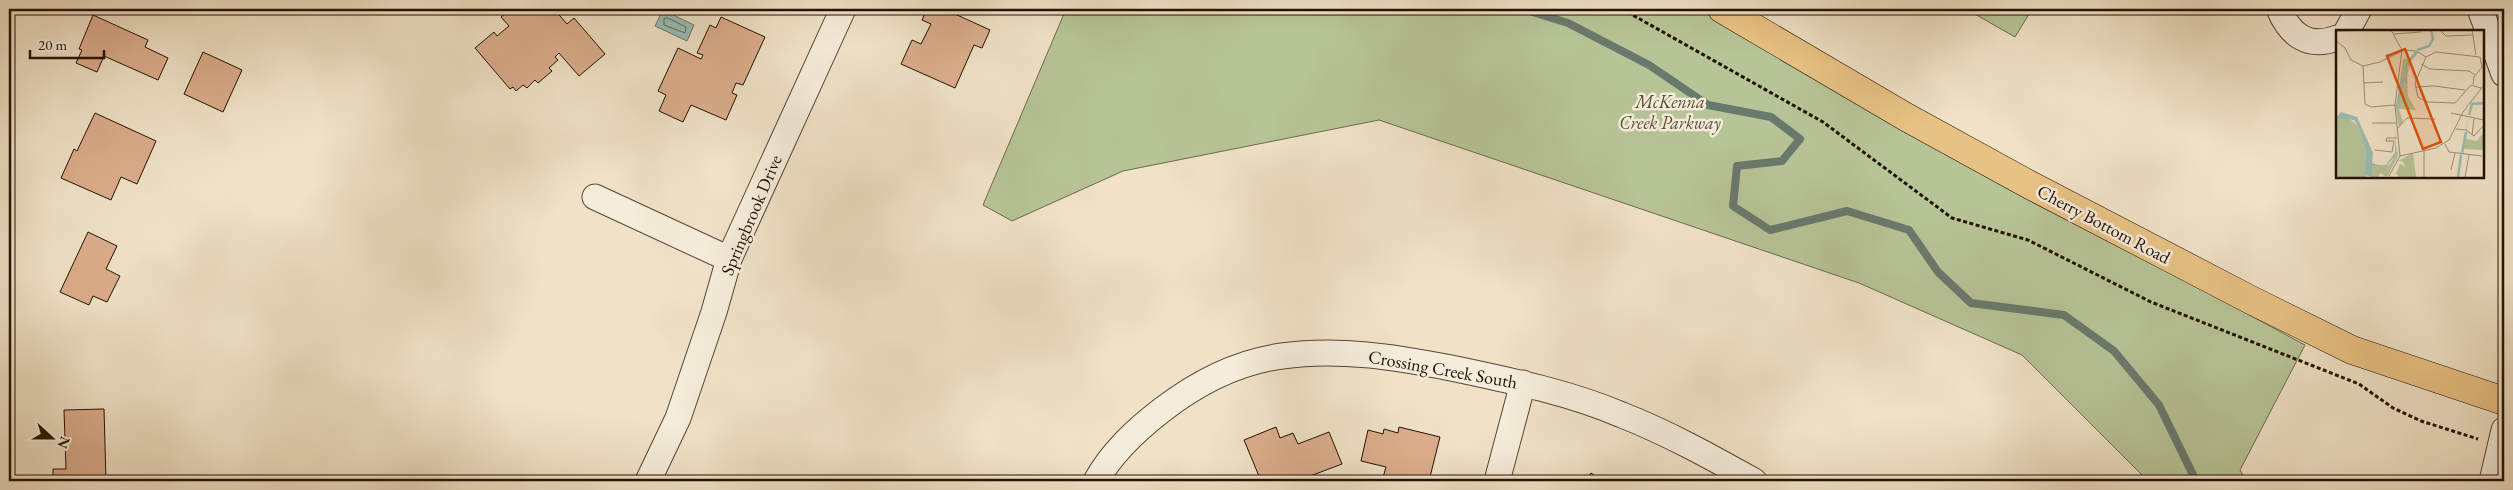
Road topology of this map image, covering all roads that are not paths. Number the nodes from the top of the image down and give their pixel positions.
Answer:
1 (843, 9) edge
2 (1722, 9) edge
3 (2279, 9) edge
4 (2359, 9) edge
5 (2480, 9) edge
6 (2348, 30) edge
7 (2336, 38) edge
8 (2504, 74) edge
9 (595, 198) dead end
10 (729, 259) junction
11 (1523, 383) junction
12 (2504, 401) edge
13 (2504, 430) edge
14 (648, 481) edge
15 (1096, 481) edge
16 (1497, 481) edge
17 (1754, 481) edge
18 (2492, 481) edge

1 - 10 street, Springbrook Drive
2 - 12 main road, Cherry Bottom Road
3 - 7 street
4 - 6 street
5 - 8 street
9 - 10 street
10 - 14 street, Springbrook Drive
11 - 15 street, Crossing Creek South
11 - 16 street
11 - 17 street, Crossing Creek South
13 - 18 street

